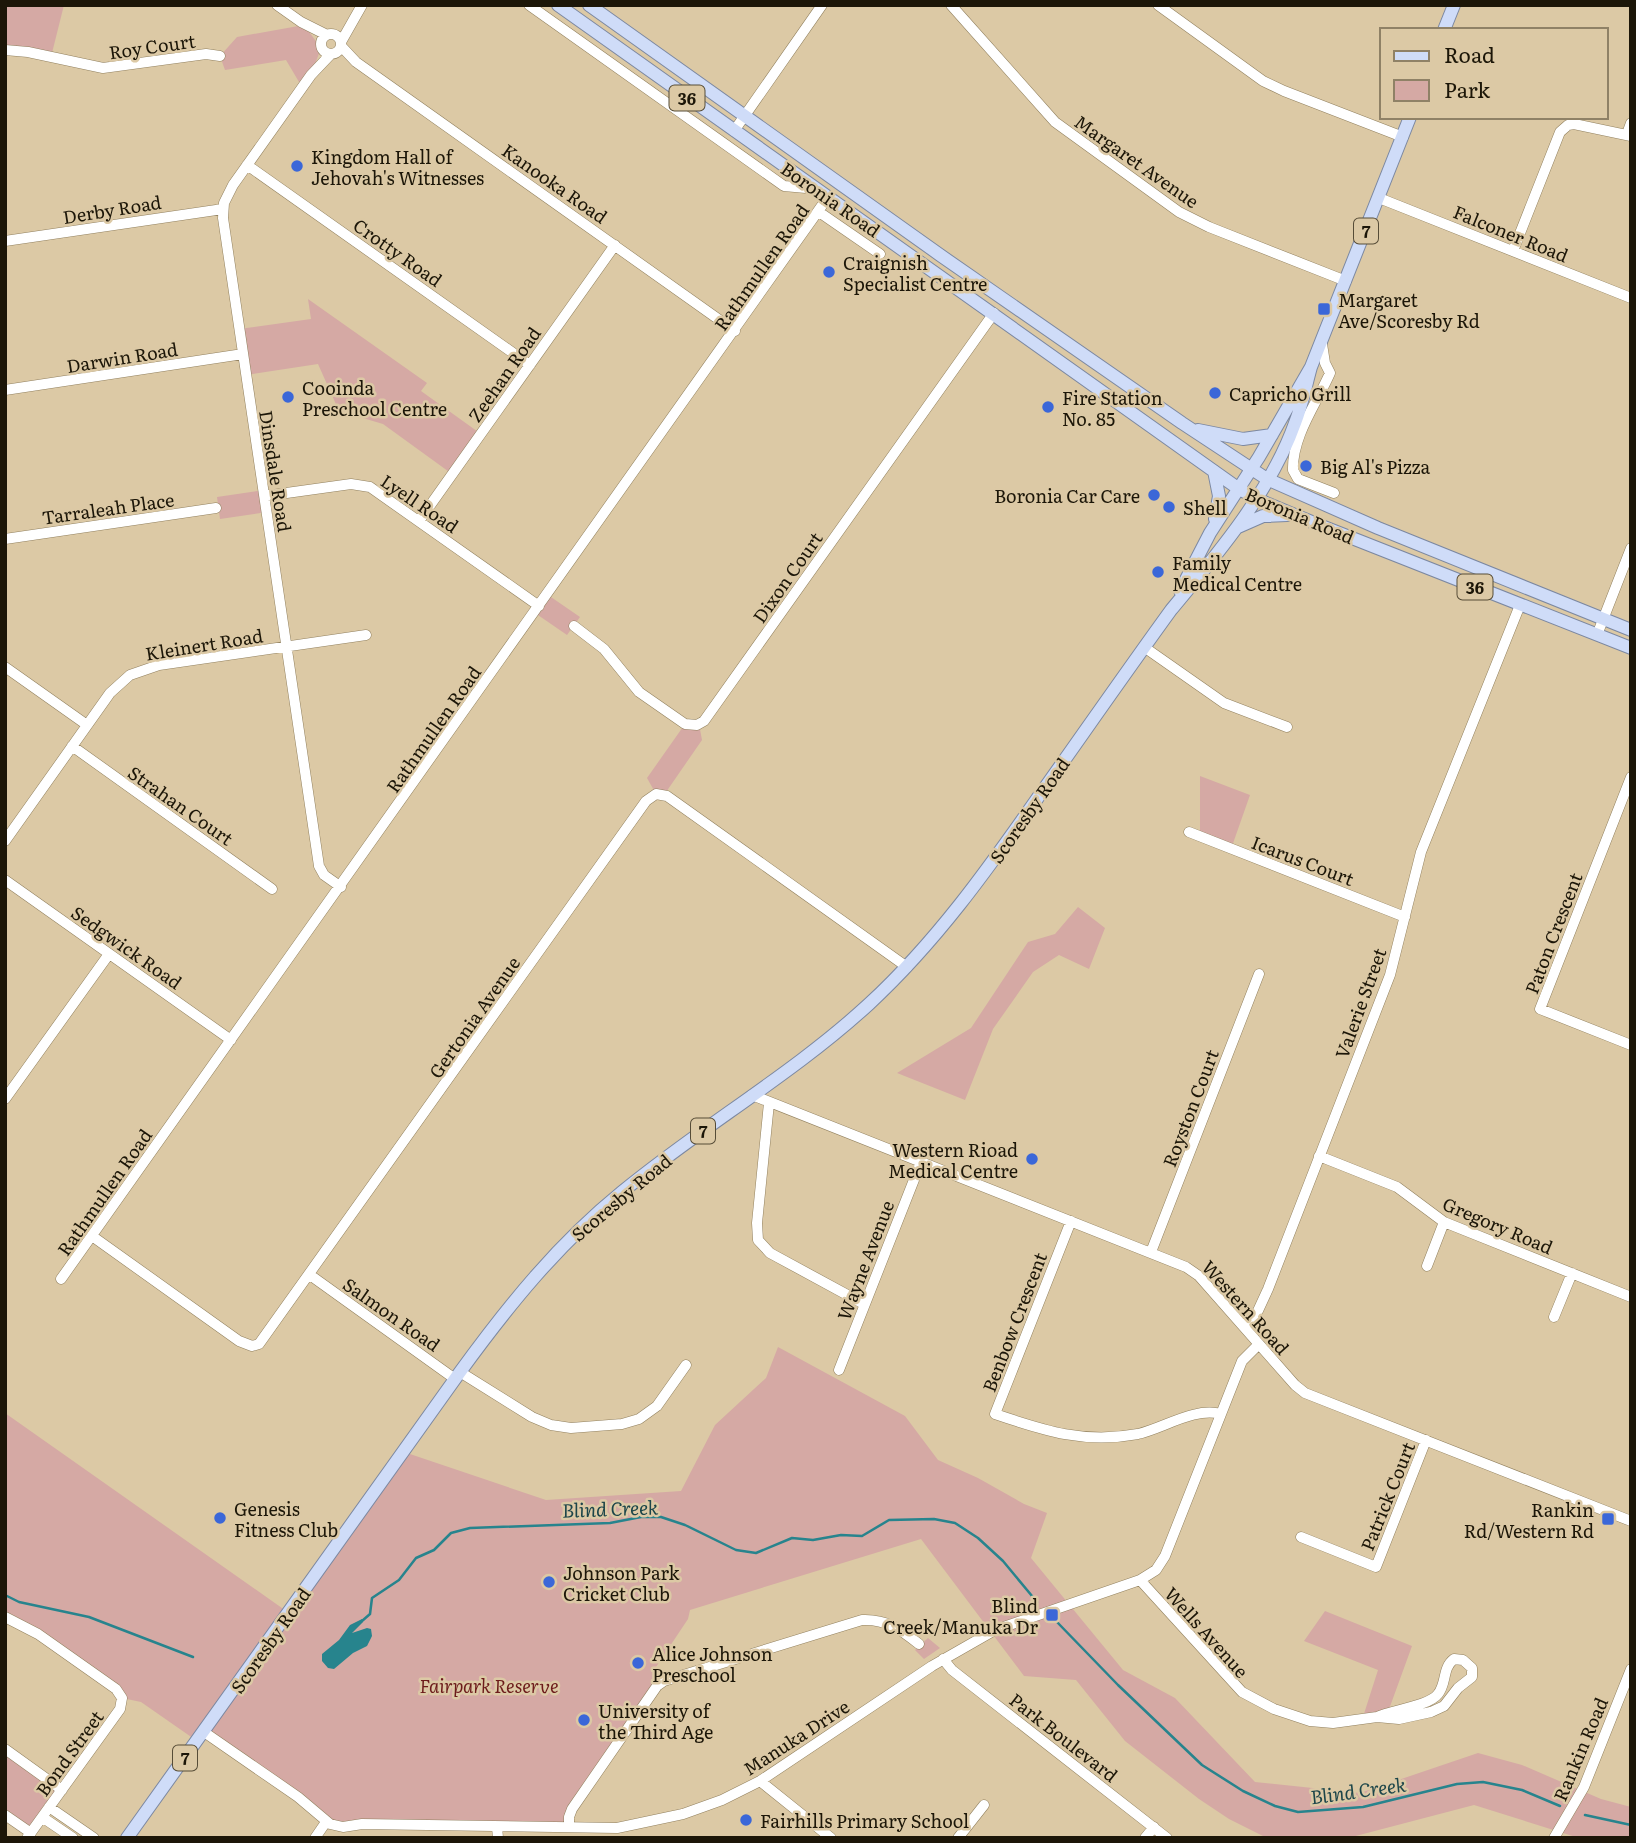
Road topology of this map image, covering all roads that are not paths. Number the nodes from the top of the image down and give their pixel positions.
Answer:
1 (277, 5) edge
2 (362, 5) edge
3 (529, 5) edge
4 (558, 5) edge
5 (589, 5) edge
6 (822, 5) edge
7 (951, 5) edge
8 (1158, 5) edge
9 (1454, 5) edge
10 (354, 16) junction
11 (301, 22) junction
12 (1445, 28) edge
13 (330, 34) junction
14 (321, 47) junction
15 (337, 49) junction
16 (5, 50) edge
17 (220, 56) dead end
18 (311, 75) junction
19 (744, 116) junction
20 (1409, 119) edge
21 (1631, 123) edge
22 (734, 131) junction
23 (1629, 135) edge
24 (1403, 138) junction
25 (247, 165) junction
26 (839, 182) junction
27 (817, 189) junction
28 (828, 197) junction
29 (1379, 198) junction
30 (223, 209) junction
31 (819, 212) junction
32 (5, 242) edge
33 (615, 245) junction
34 (1513, 251) junction
35 (880, 254) dead end
36 (1346, 281) junction
37 (1631, 298) edge
38 (994, 313) junction
39 (735, 331) junction
40 (1322, 344) junction
41 (243, 354) junction
42 (530, 365) junction
43 (1311, 367) junction
44 (5, 390) edge
45 (1191, 429) junction
46 (1272, 435) junction
47 (1251, 469) junction
48 (1214, 471) junction
49 (1267, 479) junction
50 (1239, 489) junction
51 (1334, 493) dead end
52 (265, 496) junction
53 (1255, 498) junction
54 (216, 508) dead end
55 (1294, 515) junction
56 (419, 521) junction
57 (1210, 533) junction
58 (1231, 533) junction
59 (5, 539) edge
60 (1631, 548) edge
61 (1520, 605) junction
62 (540, 606) junction
63 (1171, 610) junction
64 (1603, 618) junction
65 (574, 626) dead end
66 (1631, 630) edge
67 (366, 635) dead end
68 (1597, 635) junction
69 (286, 646) junction
70 (1144, 647) junction
71 (1631, 648) edge
72 (5, 667) edge
73 (88, 725) junction
74 (1287, 727) dead end
75 (72, 746) junction
76 (1631, 777) edge
77 (1189, 832) dead end
78 (5, 841) edge
79 (5, 880) edge
80 (341, 887) junction
81 (272, 889) dead end
82 (1405, 917) junction
83 (109, 954) junction
84 (907, 967) junction
85 (1259, 974) dead end
86 (231, 1040) junction
87 (1631, 1045) edge
88 (752, 1095) junction
89 (5, 1099) edge
90 (769, 1102) junction
91 (1319, 1156) junction
92 (921, 1162) junction
93 (1071, 1221) junction
94 (1444, 1222) junction
95 (92, 1236) junction
96 (1150, 1252) junction
97 (1427, 1266) dead end
98 (1572, 1273) junction
99 (310, 1275) junction
100 (61, 1279) dead end
101 (1631, 1297) edge
102 (864, 1304) junction
103 (1554, 1317) dead end
104 (1244, 1326) junction
105 (1259, 1344) junction
106 (686, 1365) dead end
107 (839, 1370) dead end
108 (458, 1376) junction
109 (1221, 1414) junction
110 (1426, 1440) junction
111 (1631, 1521) edge
112 (1301, 1537) dead end
113 (1140, 1580) junction
114 (5, 1618) edge
115 (919, 1644) dead end
116 (943, 1659) junction
117 (1631, 1669) edge
118 (1377, 1717) junction
119 (204, 1732) junction
120 (5, 1749) edge
121 (760, 1782) junction
122 (62, 1790) junction
123 (984, 1805) dead end
124 (49, 1807) junction
125 (5, 1815) edge
126 (42, 1817) junction
127 (326, 1822) junction
128 (569, 1827) junction
129 (1154, 1827) junction
130 (343, 1832) edge
131 (498, 1832) edge
132 (29, 1835) edge
133 (73, 1838) edge
134 (94, 1838) edge
135 (127, 1838) edge
136 (315, 1838) edge
137 (831, 1838) edge
138 (958, 1838) edge
139 (1146, 1838) edge
140 (1167, 1838) edge
141 (1554, 1838) edge

1 - 11 street
2 - 10 street
3 - 27 street
4 - 22 main road, Boronia Road / 36
5 - 19 main road, Boronia Road / 36
6 - 19 street
7 - 36 street, Margaret Avenue
8 - 24 street
9 - 12 main road
10 - 13 street
10 - 15 street
11 - 13 street
11 - 14 street
13 - 14 street
13 - 15 street
14 - 15 street
14 - 18 street
15 - 18 street
15 - 33 street, Kanooka Road
16 - 17 street, Roy Court
18 - 25 street
19 - 22 street
19 - 26 main road, Boronia Road / 36
20 - 24 main road, Scoresby Road / 7
21 - 23 street
22 - 27 main road, Boronia Road / 36
23 - 34 street
24 - 29 main road, Scoresby Road / 7
25 - 30 street
25 - 42 street, Crotty Road
26 - 28 main road
26 - 45 main road, Boronia Road / 36
27 - 28 main road, Boronia Road / 36
28 - 31 street, Rathmullen Road
28 - 38 main road, Boronia Road / 36
29 - 34 street, Falconer Road
29 - 36 main road, Scoresby Road / 7
30 - 32 street, Derby Road
30 - 41 street, Dinsdale Road
31 - 35 street, Boronia Road
31 - 39 street, Rathmullen Road
33 - 39 street, Kanooka Road
33 - 42 street, Zeehan Road
34 - 37 street, Falconer Road
36 - 40 main road, Scoresby Road / 7
38 - 48 main road, Boronia Road / 36
38 - 65 street, Dixon Court
39 - 62 street, Rathmullen Road
40 - 43 main road, Scoresby Road / 7
40 - 51 street
41 - 44 street, Darwin Road
41 - 52 street, Dinsdale Road
42 - 56 street, Zeehan Road
43 - 46 main road, Scoresby Road / 7
43 - 49 main road, Scoresby Road / 7
45 - 46 main road
45 - 47 main road, Boronia Road / 36
46 - 47 main road, Scoresby Road / 7
47 - 49 main road, Boronia Road / 36
47 - 50 main road, Scoresby Road / 7
48 - 50 main road, Boronia Road / 36
48 - 57 main road
49 - 53 main road, Scoresby Road / 7
49 - 64 main road, Boronia Road / 36
50 - 53 main road, Boronia Road / 36
50 - 57 main road, Scoresby Road / 7
52 - 56 street, Lyell Road
52 - 69 street, Dinsdale Road
53 - 55 main road, Boronia Road / 36
53 - 58 main road, Scoresby Road / 7
54 - 59 street, Tarraleah Place
55 - 58 main road
55 - 61 main road, Boronia Road / 36
56 - 62 street, Lyell Road
57 - 63 main road, Scoresby Road / 7
58 - 63 main road, Scoresby Road / 7
60 - 64 street
61 - 68 main road, Boronia Road / 36
61 - 82 street, Valerie Street
62 - 80 street, Rathmullen Road
63 - 70 main road, Scoresby Road / 7
64 - 66 main road, Boronia Road / 36
64 - 68 street
67 - 69 street, Kleinert Road
68 - 71 main road, Boronia Road / 36
69 - 73 street, Kleinert Road
69 - 80 street, Dinsdale Road
70 - 74 street
70 - 84 main road, Scoresby Road / 7
72 - 73 street
73 - 75 street, Kleinert Road
75 - 78 street, Kleinert Road
75 - 81 street, Strahan Court
76 - 87 street, Paton Crescent
77 - 82 street, Icarus Court
79 - 83 street, Sedgwick Road
80 - 86 street, Rathmullen Road
82 - 91 street, Valerie Street
83 - 86 street, Sedgwick Road
83 - 89 street
84 - 88 main road, Scoresby Road / 7
84 - 99 street, Gertonia Avenue
85 - 96 street, Royston Court
86 - 95 street, Rathmullen Road
88 - 90 street, Western Road
88 - 108 main road, Scoresby Road / 7
90 - 92 street, Western Road
90 - 102 street
91 - 94 street, Gregory Road
91 - 104 street, Valerie Street
92 - 93 street, Western Road
92 - 102 street, Wayne Avenue
93 - 96 street, Western Road
93 - 109 street, Benbow Crescent
94 - 97 street
94 - 98 street, Gregory Road
95 - 99 street, Gertonia Avenue
95 - 100 street, Rathmullen Road
96 - 104 street, Western Road
98 - 101 street, Gregory Road
98 - 103 street
99 - 108 street, Salmon Road
102 - 107 street, Wayne Avenue
104 - 105 street, Western Road
105 - 109 street, Manuka Drive
105 - 110 street, Western Road
106 - 108 street, Salmon Road
108 - 119 main road, Scoresby Road / 7
109 - 113 street, Manuka Drive
110 - 111 street, Western Road
110 - 112 street, Patrick Court
113 - 116 street, Manuka Drive
113 - 118 street, Wells Avenue
114 - 122 street, Bond Street
115 - 128 street
116 - 121 street, Manuka Drive
116 - 129 street, Park Boulevard
117 - 141 street, Rankin Road
118 - 118 street, Wells Avenue
119 - 127 street, Manuka Drive
119 - 135 main road, Scoresby Road / 7
120 - 122 street
121 - 128 street, Manuka Drive
121 - 137 street
122 - 124 street, Bond Street
123 - 138 street
124 - 126 street, Bond Street
124 - 134 street
125 - 132 street
126 - 132 street, Bond Street
126 - 133 street
127 - 130 street, Manuka Drive
127 - 136 street
128 - 131 street, Manuka Drive
129 - 139 street
129 - 140 street, Park Boulevard
130 - 131 street, Manuka Drive

